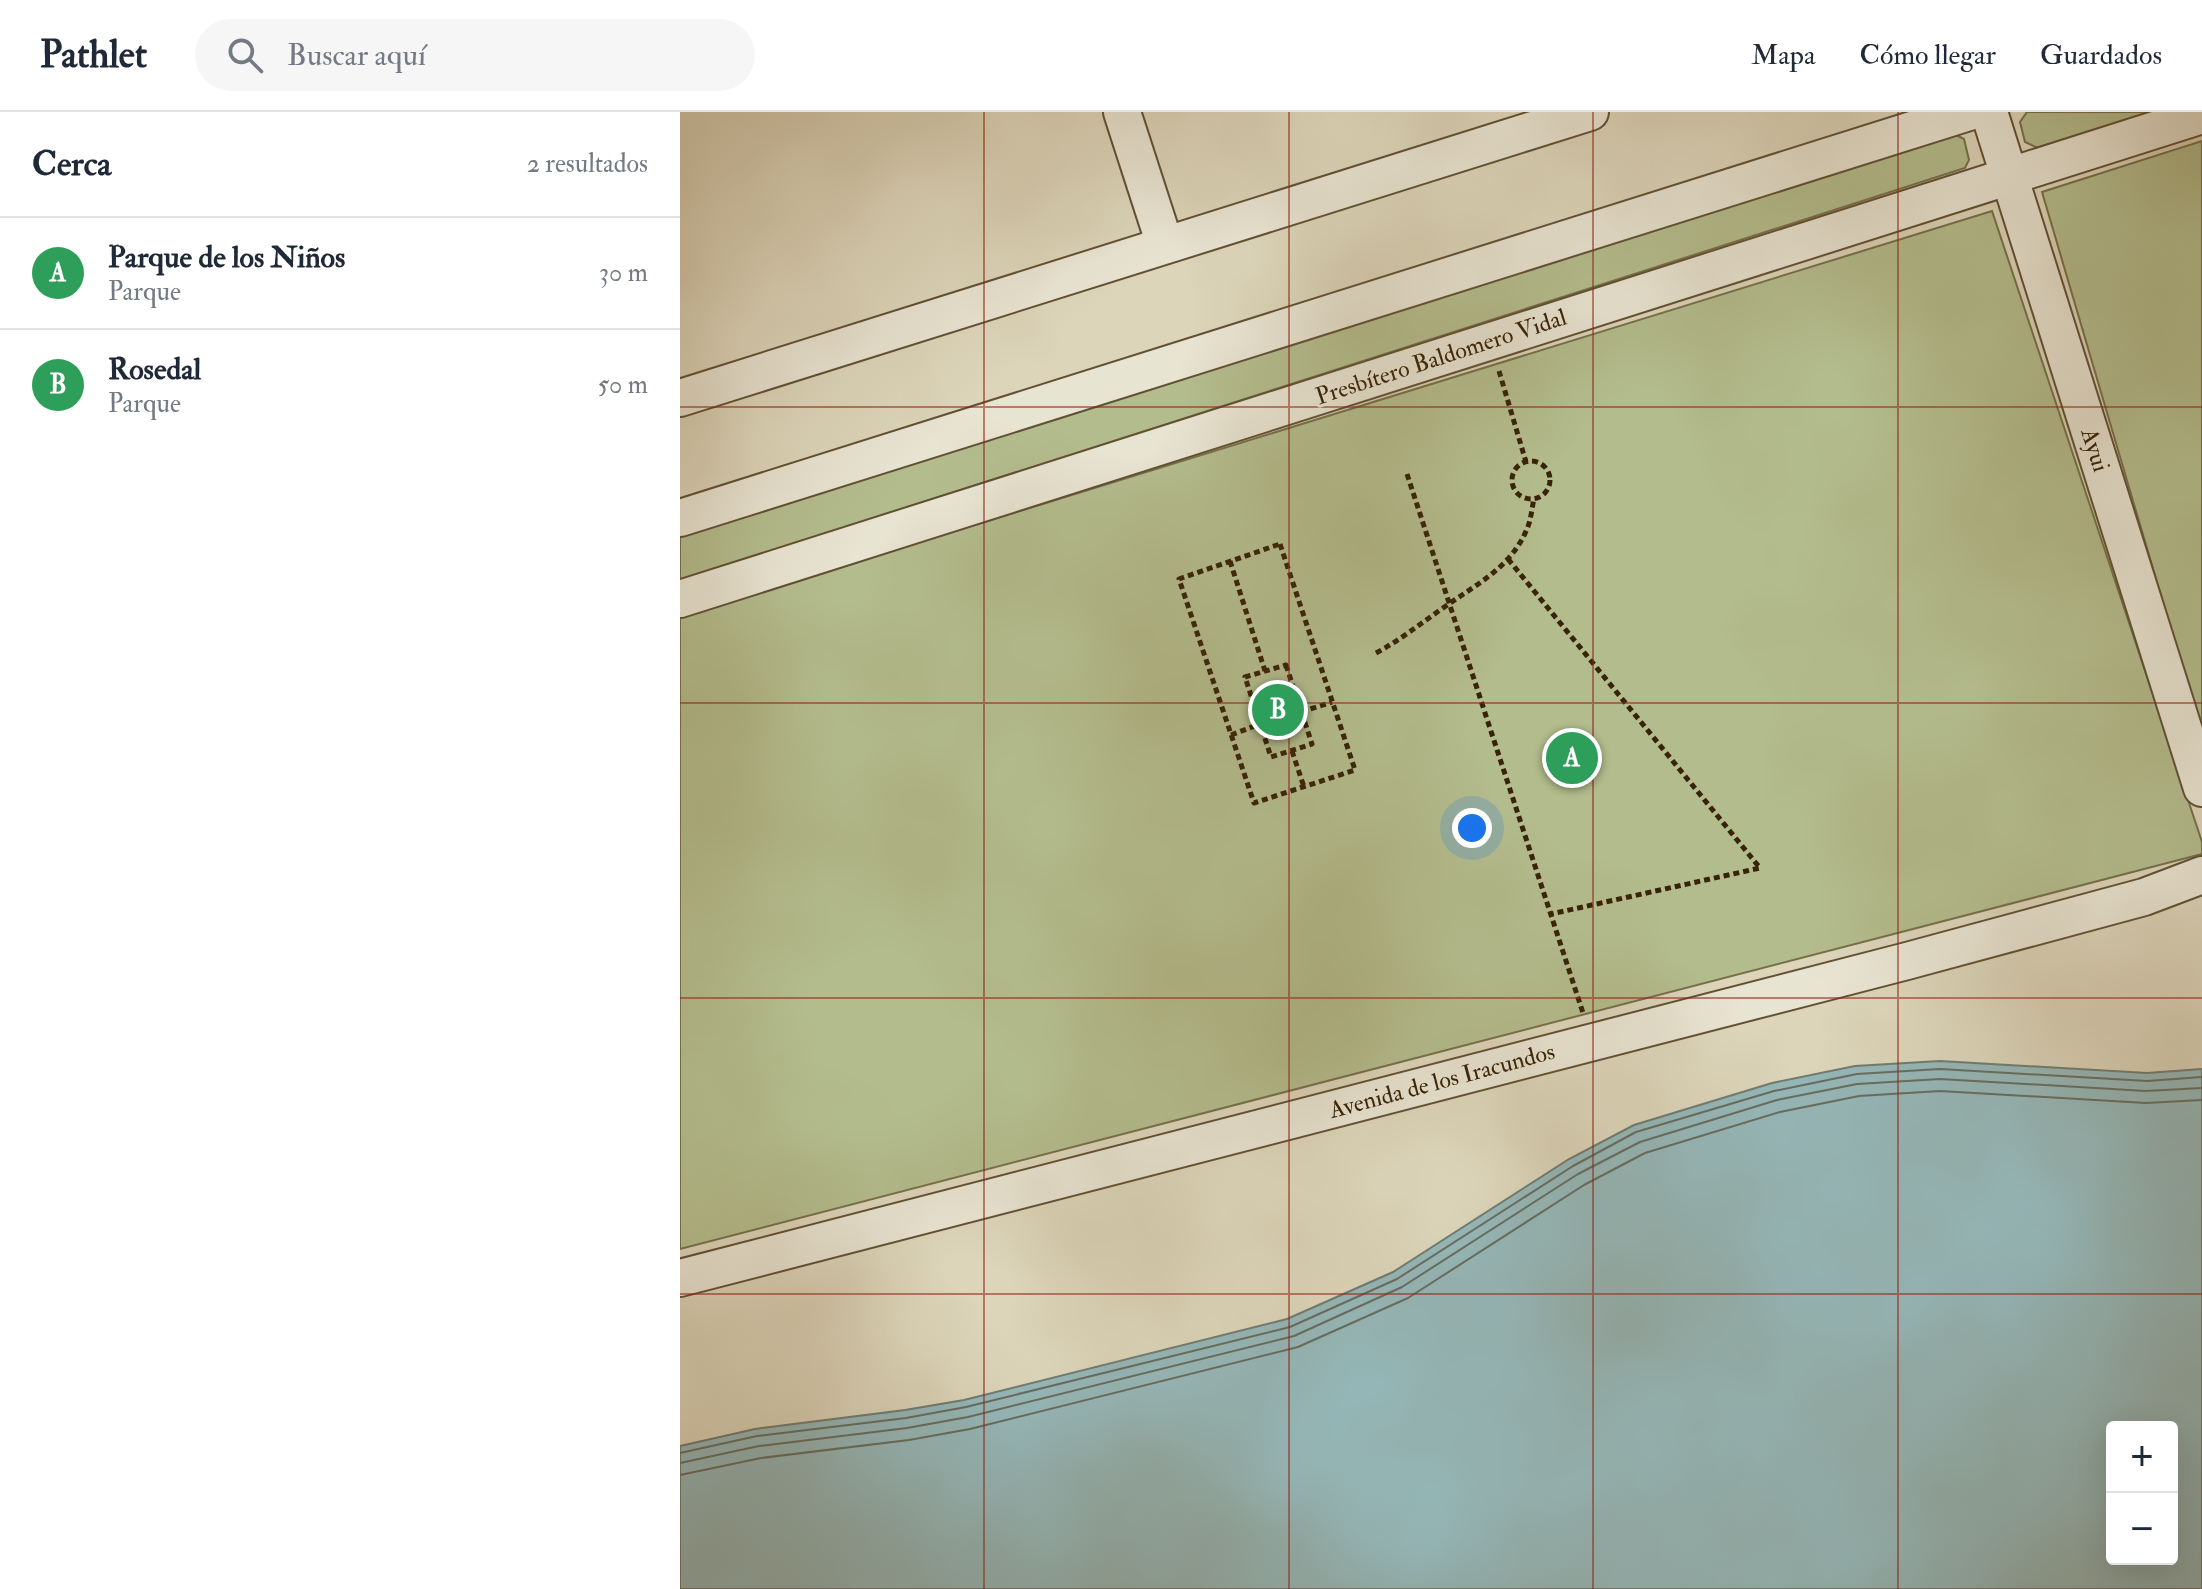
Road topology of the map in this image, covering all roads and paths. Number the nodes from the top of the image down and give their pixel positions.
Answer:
1 (1122, 112) edge
2 (1590, 112) edge
3 (1969, 112) edge
4 (1989, 112) edge
5 (2202, 115) edge
6 (2009, 177) junction
7 (1165, 245) junction
8 (1497, 364) dead end
9 (680, 398) edge
10 (1526, 462) junction
11 (1407, 474) dead end
12 (1534, 498) junction
13 (680, 518) edge
14 (1508, 559) junction
15 (1230, 561) junction
16 (680, 599) edge
17 (1450, 603) junction
18 (1376, 653) dead end
19 (1265, 671) junction
20 (1332, 702) junction
21 (1301, 712) junction
22 (1260, 724) junction
23 (1231, 735) junction
24 (1292, 751) junction
25 (1304, 787) junction
26 (2202, 788) edge
27 (2202, 875) edge
28 (1551, 914) junction
29 (1584, 1015) dead end
30 (680, 1278) edge

1 - 7 street
2 - 7 street
3 - 13 street
4 - 6 street, Ayui
5 - 6 street, Presbítero Baldomero Vidal
6 - 16 street, Presbítero Baldomero Vidal
6 - 26 street, Ayui
7 - 9 street
8 - 10 path
10 - 12 path
10 - 12 path
11 - 17 path
12 - 14 path
14 - 17 path
14 - 28 path
15 - 19 path
15 - 20 path
15 - 23 path
17 - 18 path
17 - 28 path
19 - 21 path
19 - 22 path
20 - 21 path
20 - 25 path
21 - 24 path
22 - 23 path
22 - 24 path
23 - 25 path
24 - 25 path
27 - 30 street, Avenida de los Iracundos
28 - 29 path

